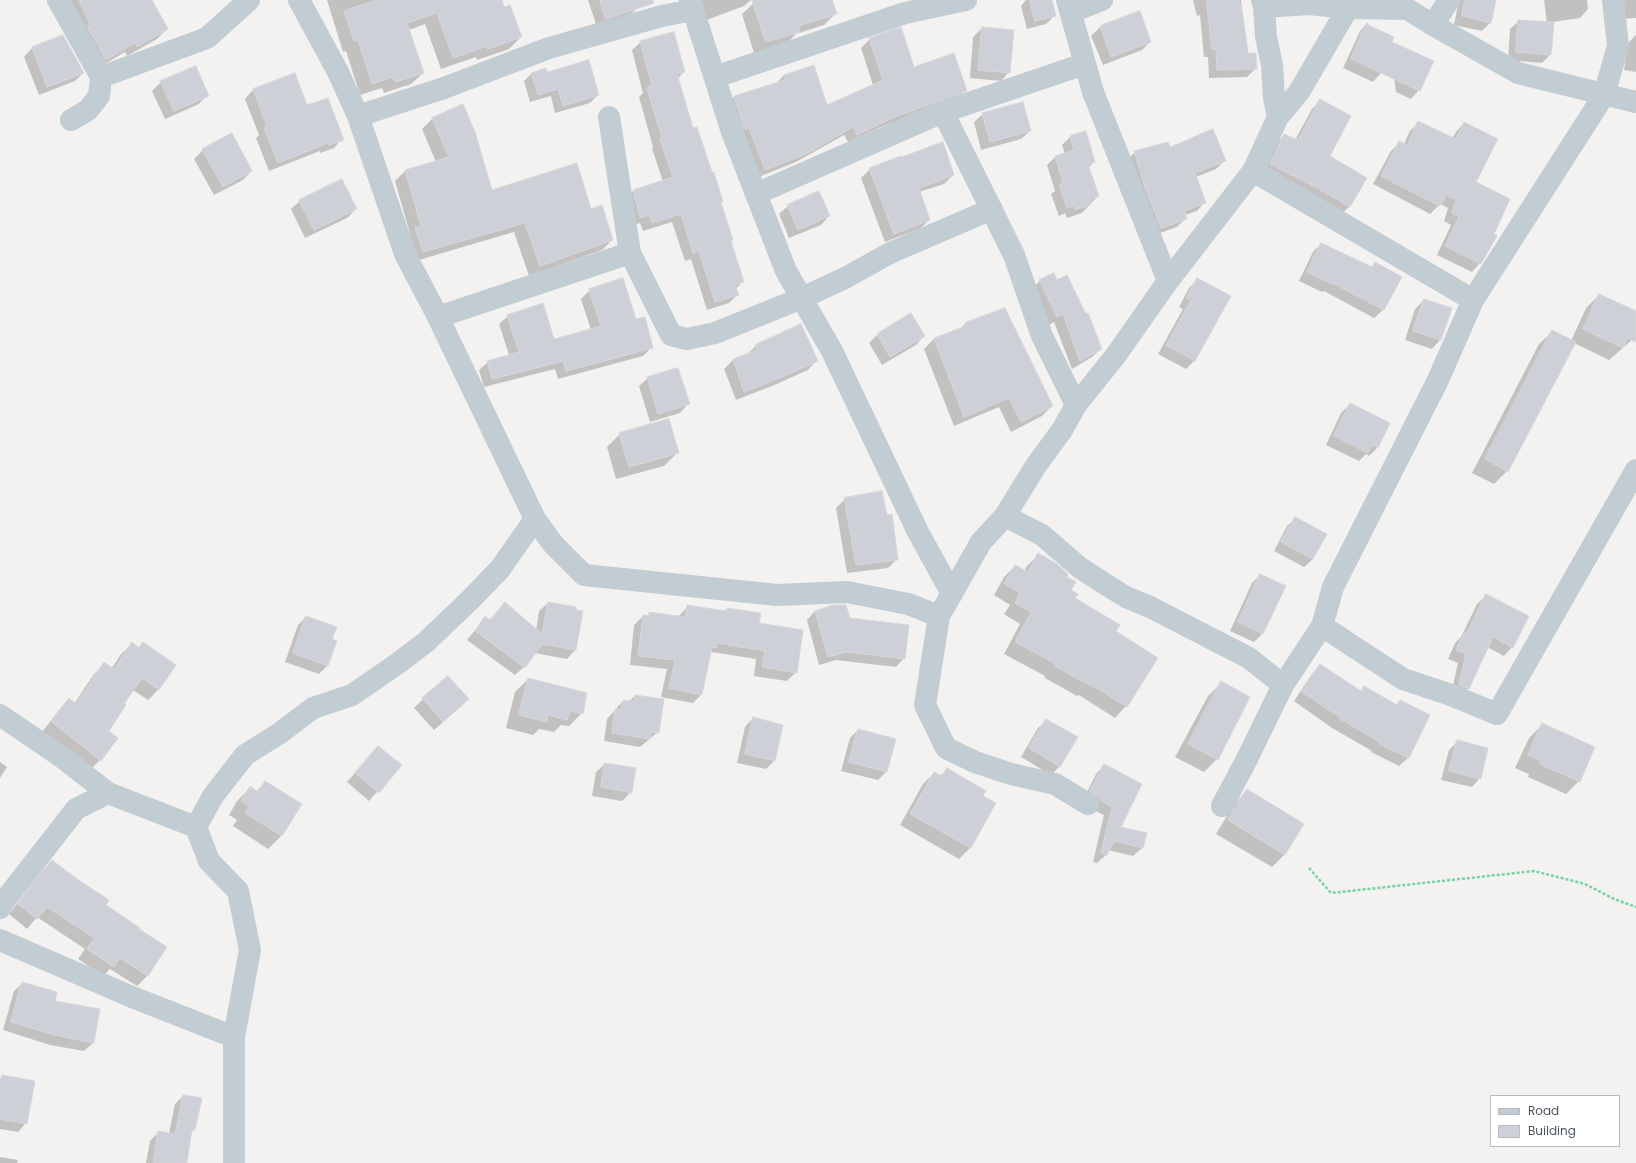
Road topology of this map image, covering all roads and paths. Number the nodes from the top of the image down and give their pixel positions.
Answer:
1 (58, 0) edge
2 (249, 0) edge
3 (298, 0) edge
4 (966, 0) edge
5 (1102, 0) edge
6 (1449, 0) edge
7 (1613, 0) edge
8 (1263, 3) edge
9 (692, 5) edge
10 (1069, 6) edge
11 (904, 7) edge
12 (1348, 8) junction
13 (1433, 25) junction
14 (1084, 64) junction
15 (101, 77) junction
16 (715, 77) junction
17 (1604, 95) junction
18 (1636, 102) edge
19 (943, 112) junction
20 (358, 116) junction
21 (608, 117) dead end
22 (1278, 117) junction
23 (71, 120) dead end
24 (1253, 171) junction
25 (756, 194) junction
26 (992, 209) junction
27 (630, 253) junction
28 (1168, 281) junction
29 (802, 298) junction
30 (1473, 300) junction
31 (438, 317) junction
32 (1076, 404) junction
33 (1636, 470) edge
34 (1005, 516) junction
35 (535, 518) junction
36 (952, 594) junction
37 (939, 616) junction
38 (1322, 626) junction
39 (1282, 684) junction
40 (0, 715) edge
41 (108, 793) junction
42 (1088, 804) dead end
43 (1222, 806) dead end
44 (196, 828) junction
45 (1309, 868) dead end
46 (1636, 907) edge
47 (0, 908) edge
48 (0, 940) edge
49 (234, 1037) junction
50 (234, 1163) edge

1 - 15 street
2 - 15 street
3 - 20 street
4 - 11 street
5 - 10 street
6 - 13 street
7 - 17 street
8 - 12 street
8 - 22 street
9 - 16 street
9 - 20 street
10 - 14 street
11 - 16 street
12 - 13 street
12 - 22 street
13 - 17 street
14 - 19 street
14 - 28 street
15 - 23 street
16 - 25 street
17 - 18 street
17 - 30 street
19 - 25 street
19 - 26 street
20 - 31 street
21 - 27 street
22 - 24 street
24 - 28 street
24 - 30 street
25 - 29 street
26 - 29 street
26 - 32 street
27 - 29 street
27 - 31 street
28 - 32 street
29 - 36 street
30 - 38 street
31 - 35 street
32 - 34 street
33 - 38 street
34 - 36 street
34 - 39 street
35 - 37 street
35 - 44 street
36 - 37 street
37 - 42 street
38 - 39 street
39 - 43 street
40 - 41 street
41 - 44 street
41 - 47 street
44 - 49 street
45 - 46 path
48 - 49 street
49 - 50 street

